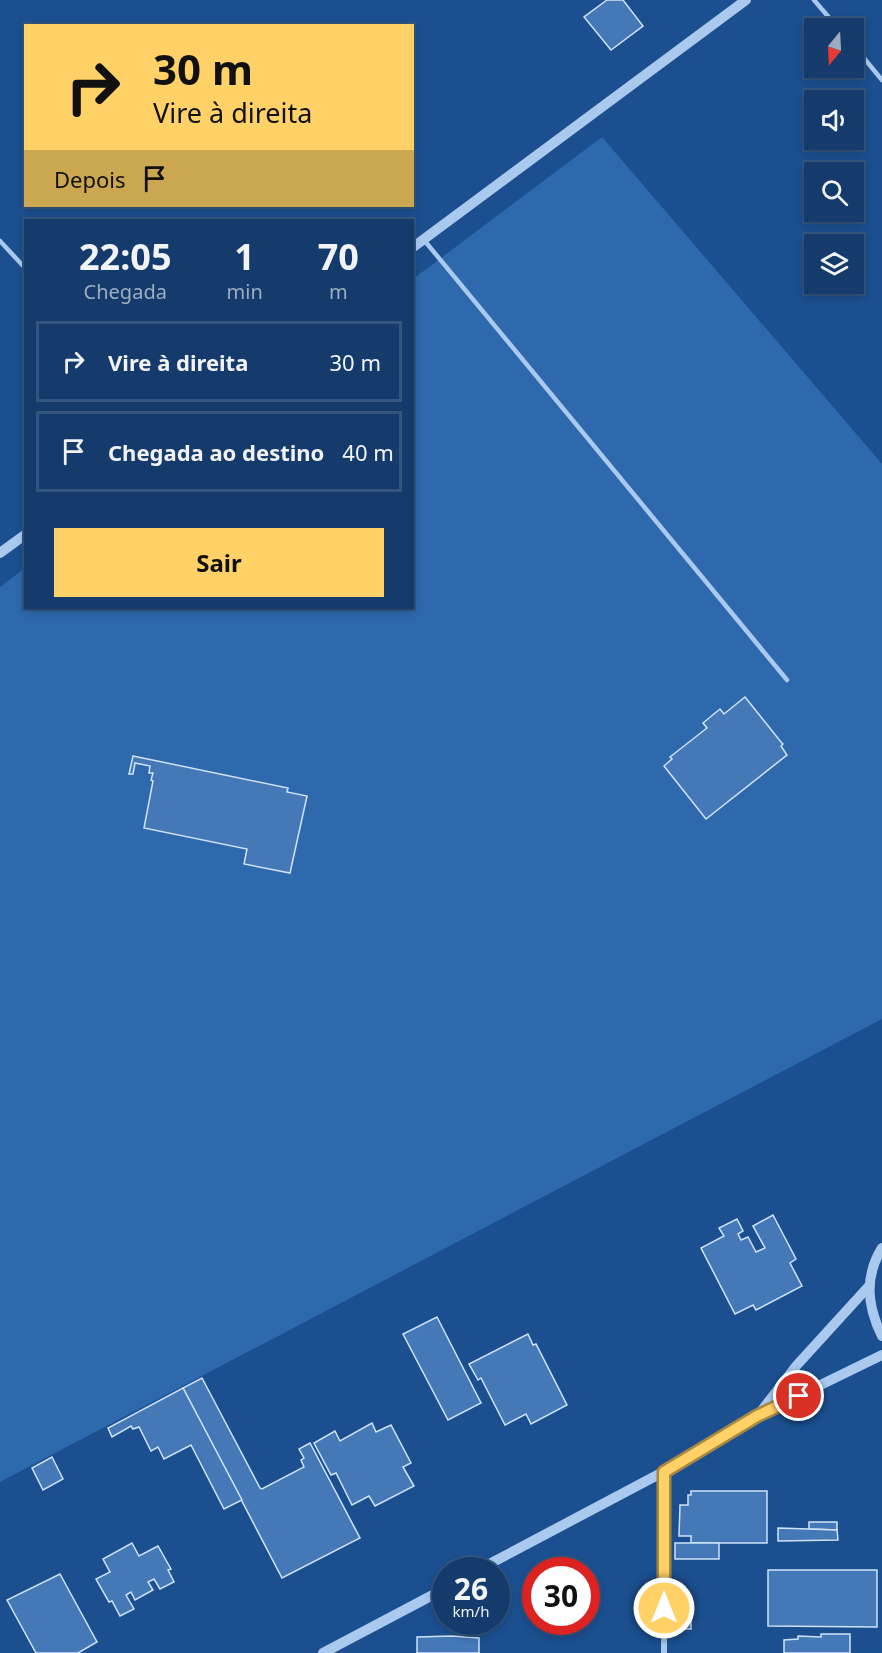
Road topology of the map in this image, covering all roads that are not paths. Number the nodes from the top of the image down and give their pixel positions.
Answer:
1 (746, 0) edge
2 (814, 0) edge
3 (829, 18) edge
4 (864, 58) edge
5 (882, 80) edge
6 (0, 240) edge
7 (424, 240) junction
8 (414, 247) edge
9 (24, 267) edge
10 (24, 535) edge
11 (0, 553) edge
12 (787, 680) dead end
13 (882, 1248) edge
14 (869, 1286) junction
15 (882, 1336) edge
16 (882, 1355) edge
17 (757, 1416) junction
18 (664, 1472) junction
19 (503, 1557) edge
20 (432, 1595) edge
21 (322, 1653) edge
22 (664, 1653) edge

1 - 7 street
2 - 3 lane
4 - 5 lane
6 - 9 lane
7 - 8 street
7 - 12 lane
10 - 11 street
13 - 14 street
14 - 15 street
14 - 17 street
16 - 17 street
17 - 18 street
18 - 19 street
18 - 22 street
20 - 21 street

